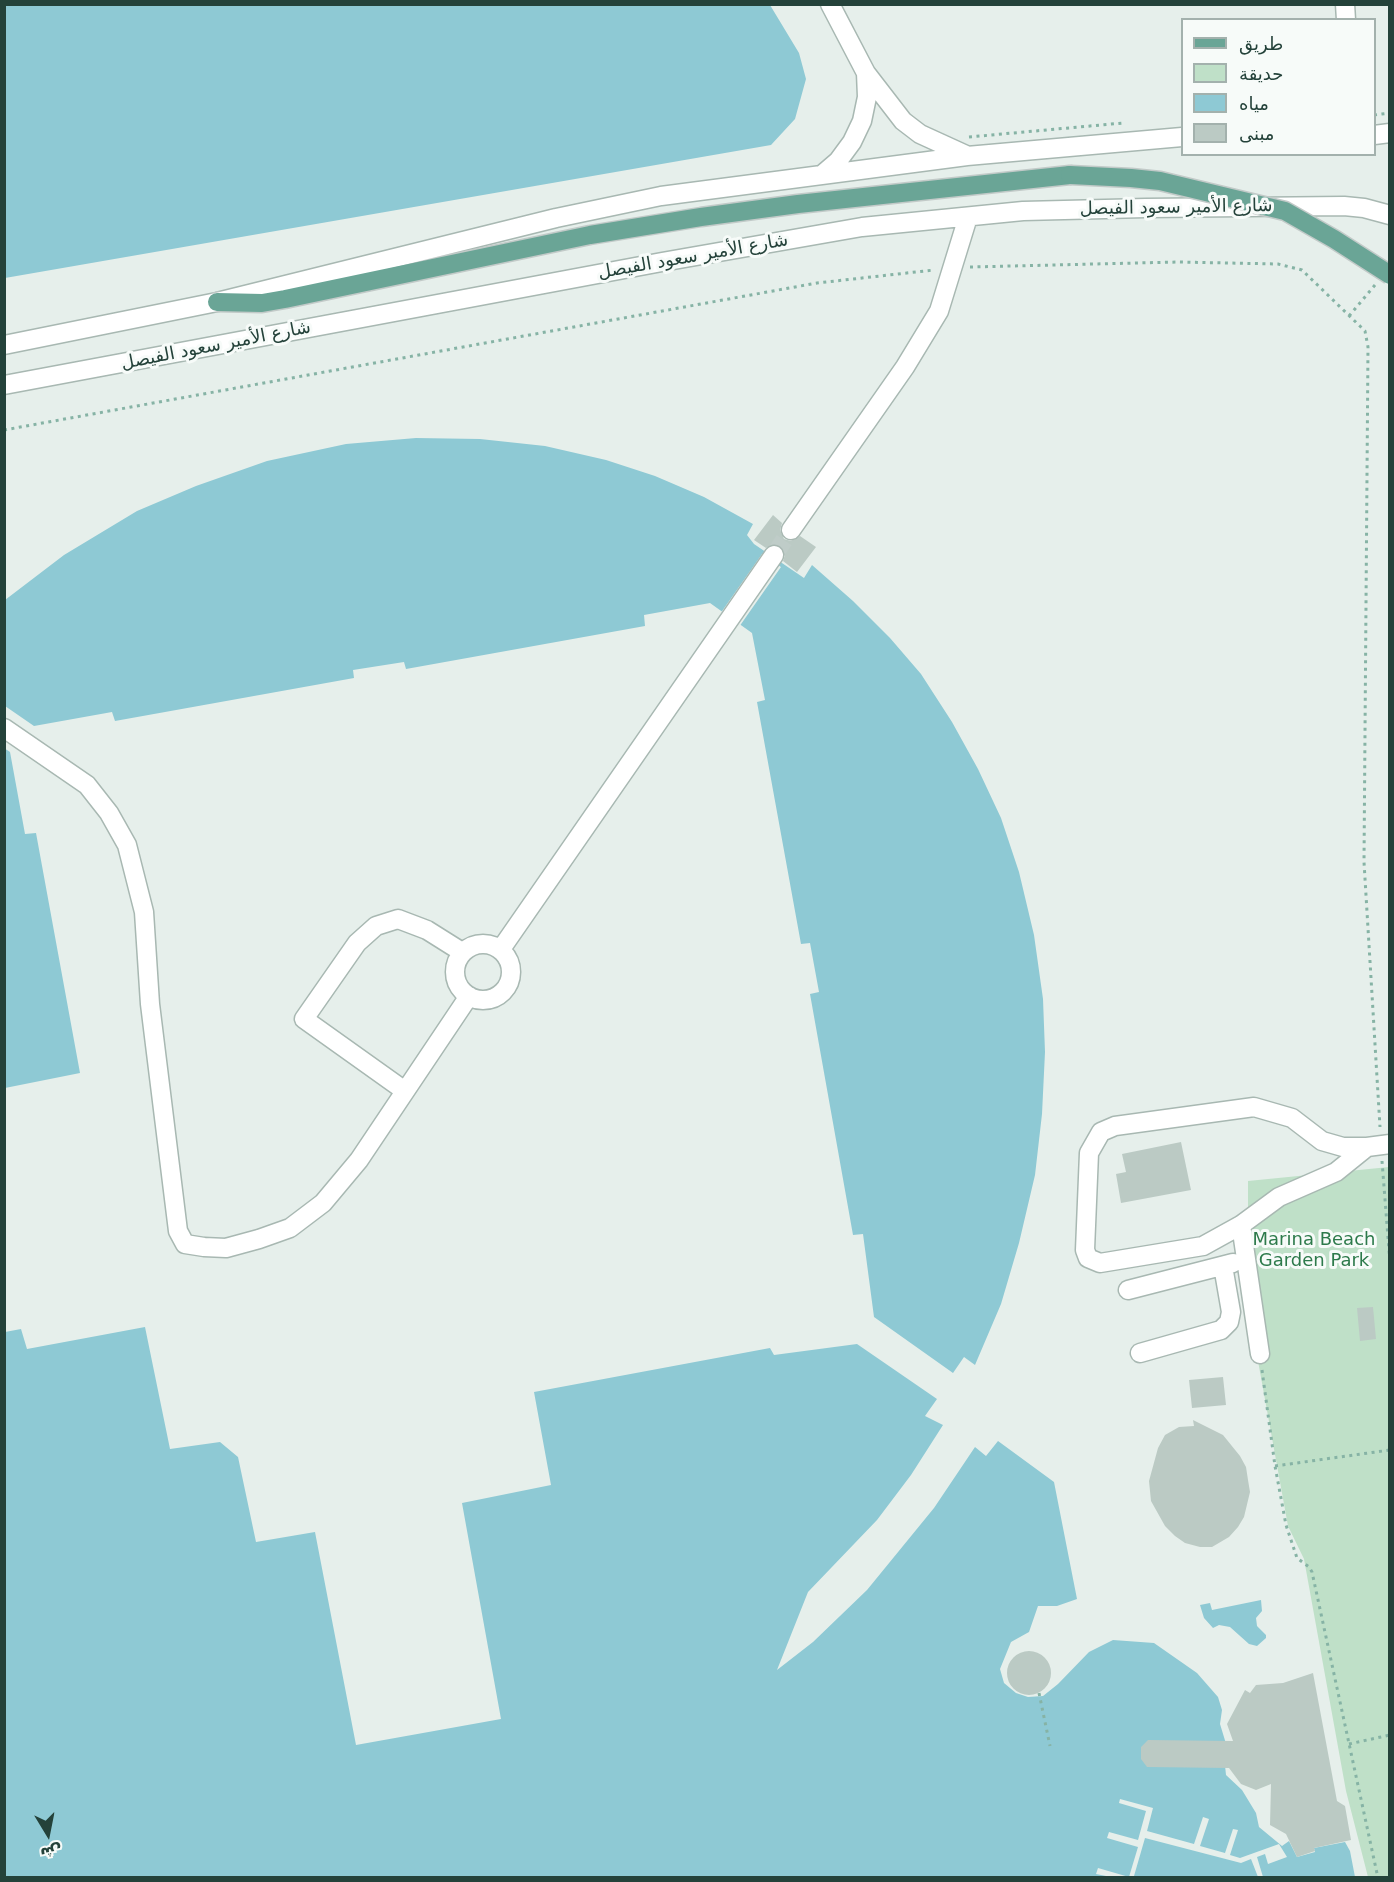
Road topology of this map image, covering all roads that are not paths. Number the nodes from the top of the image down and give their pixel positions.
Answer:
1 (830, 4) edge
2 (866, 73) junction
3 (1181, 137) edge
4 (967, 156) junction
5 (824, 173) junction
6 (1389, 215) edge
7 (968, 217) junction
8 (1384, 278) edge
9 (217, 302) junction
10 (4, 345) edge
11 (4, 385) edge
12 (791, 530) tunnel mouth
13 (774, 555) tunnel mouth
14 (4, 728) edge
15 (501, 949) junction
16 (462, 952) junction
17 (469, 996) junction
18 (405, 1091) junction
19 (1379, 1146) edge
20 (1241, 1225) junction
21 (1246, 1260) junction
22 (1223, 1266) junction
23 (1128, 1290) dead end
24 (1140, 1353) dead end
25 (1260, 1354) road end

1 - 2 street
2 - 4 street
2 - 5 street
3 - 4 street
4 - 5 street
5 - 9 street
6 - 7 street, شارع الأمير سعود الفيصل
7 - 11 street, شارع الأمير سعود الفيصل
7 - 12 street
8 - 9 main road, bridge
9 - 10 street
13 - 15 street
14 - 18 street
15 - 16 street
15 - 17 street
16 - 17 street
16 - 18 street
17 - 18 street
19 - 20 street
19 - 20 street
20 - 21 street
21 - 22 street
21 - 25 street
22 - 23 street
22 - 24 street

